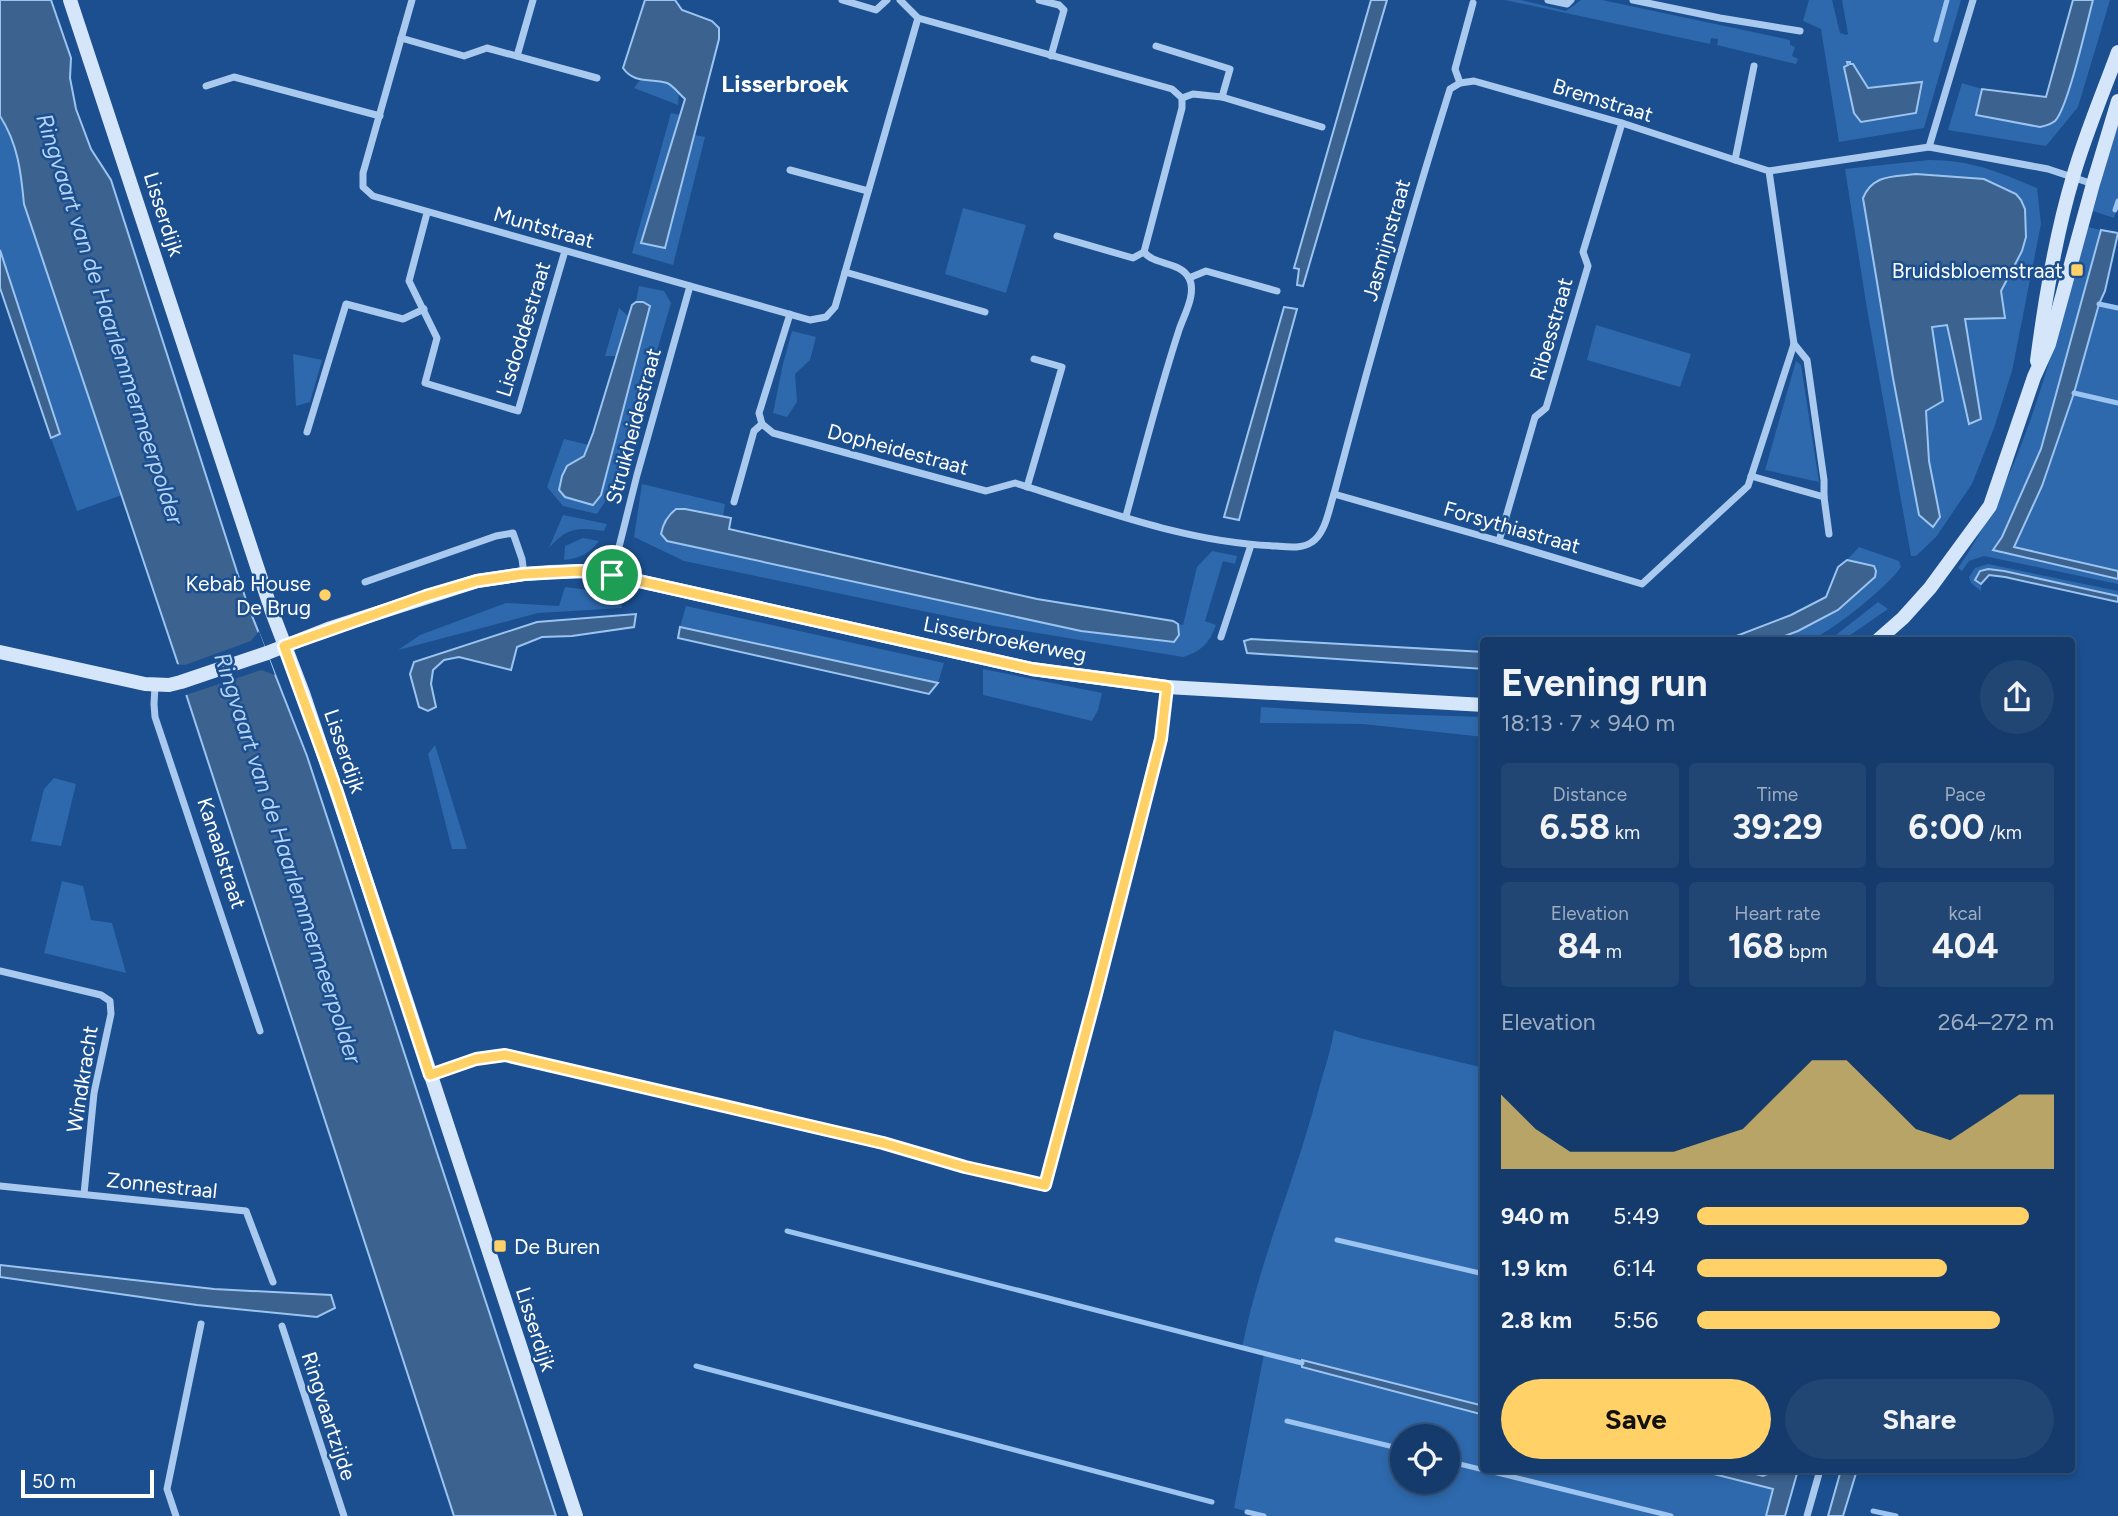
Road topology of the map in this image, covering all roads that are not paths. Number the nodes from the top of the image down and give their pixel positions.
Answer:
1 (70, 0) edge
2 (412, 0) edge
3 (533, 0) edge
4 (842, 0) edge
5 (887, 0) edge
6 (900, 0) edge
7 (1039, 0) edge
8 (1548, 0) edge
9 (1571, 0) edge
10 (1633, 0) edge
11 (1973, 0) edge
12 (1473, 3) dead end
13 (918, 18) junction
14 (1800, 31) dead end
15 (401, 38) junction
16 (1156, 46) dead end
17 (2118, 52) edge
18 (1051, 55) junction
19 (517, 56) junction
20 (1754, 66) dead end
21 (597, 78) dead end
22 (1460, 83) junction
23 (206, 86) dead end
24 (1222, 97) junction
25 (1182, 98) junction
26 (2118, 101) edge
27 (380, 116) junction
28 (1622, 123) junction
29 (1322, 127) dead end
30 (1929, 146) junction
31 (1735, 160) junction
32 (790, 170) dead end
33 (1769, 171) junction
34 (2073, 177) junction
35 (2093, 184) junction
36 (868, 191) junction
37 (427, 213) junction
38 (1057, 236) dead end
39 (565, 251) junction
40 (1144, 252) junction
41 (845, 272) junction
42 (1189, 278) junction
43 (691, 286) junction
44 (1277, 291) dead end
45 (424, 309) junction
46 (985, 312) dead end
47 (790, 314) junction
48 (1794, 344) junction
49 (1034, 359) dead end
50 (2034, 377) junction
51 (762, 424) junction
52 (307, 432) dead end
53 (1751, 475) junction
54 (1027, 487) junction
55 (1334, 494) junction
56 (1824, 497) junction
57 (734, 502) dead end
58 (1126, 516) junction
59 (1829, 534) dead end
60 (1499, 541) junction
61 (1251, 545) junction
62 (524, 574) junction
63 (612, 575) junction
64 (365, 582) dead end
65 (1221, 636) dead end
66 (1881, 637) edge
67 (284, 646) junction
68 (0, 652) edge
69 (155, 686) junction
70 (1167, 687) junction
71 (1480, 705) edge
72 (0, 971) edge
73 (260, 1031) dead end
74 (430, 1075) junction
75 (0, 1186) edge
76 (84, 1194) junction
77 (273, 1282) dead end
78 (201, 1324) dead end
79 (282, 1326) dead end
80 (1819, 1473) edge
81 (176, 1516) edge
82 (344, 1516) edge
83 (576, 1516) edge
84 (1807, 1516) edge

1 - 67 main road, Lisserdijk
2 - 15 street, Muntstraat
3 - 19 street
4 - 5 street
6 - 13 street
7 - 18 street
8 - 9 street
10 - 14 street
11 - 30 street
12 - 22 street
13 - 18 street
13 - 36 street, Muntstraat
15 - 19 street
15 - 27 street, Muntstraat
16 - 24 street
17 - 34 main road
18 - 25 street
19 - 21 street
20 - 31 street
22 - 28 street, Bremstraat
22 - 55 street, Jasmijnstraat
23 - 27 street
24 - 25 street
24 - 29 street
25 - 40 street
26 - 35 main road
27 - 37 street, Muntstraat
28 - 31 street, Bremstraat
28 - 60 street, Ribesstraat
30 - 33 street
30 - 34 street
31 - 33 street
32 - 36 street
33 - 48 street, Forsythiastraat
34 - 35 street
34 - 50 main road
35 - 50 main road
36 - 41 street, Muntstraat
37 - 39 street, Muntstraat
37 - 45 street, Lisdoddestraat
38 - 40 street
39 - 43 street, Muntstraat
39 - 45 street, Lisdoddestraat
40 - 42 street
41 - 46 street
41 - 47 street, Muntstraat
42 - 44 street
42 - 58 street
43 - 47 street, Muntstraat
43 - 63 street, Struikheidestraat
45 - 52 street
47 - 51 street
48 - 53 street, Forsythiastraat
48 - 56 street, Forsythiastraat
49 - 54 street
50 - 66 main road
51 - 54 street, Dopheidestraat
51 - 57 street
53 - 56 street
53 - 60 street, Forsythiastraat
54 - 58 street, Dopheidestraat
55 - 60 street, Forsythiastraat
55 - 61 street
56 - 59 street, Forsythiastraat
58 - 61 street, Dopheidestraat
61 - 65 street
62 - 63 main road, Lisserbroekerweg
62 - 64 street
62 - 67 main road, Lisserbroekerweg
63 - 70 main road, Lisserbroekerweg
67 - 69 main road, Lisserbroekerweg
67 - 74 main road, Lisserdijk
68 - 69 main road
69 - 73 street, Kanaalstraat
70 - 71 main road, Lisserbroekerweg
70 - 74 street
72 - 76 street, Windkracht
74 - 83 main road, Lisserdijk
75 - 76 street, Zonnestraal
76 - 77 street, Zonnestraal
78 - 81 street
79 - 82 street, Ringvaartzijde
80 - 84 street

